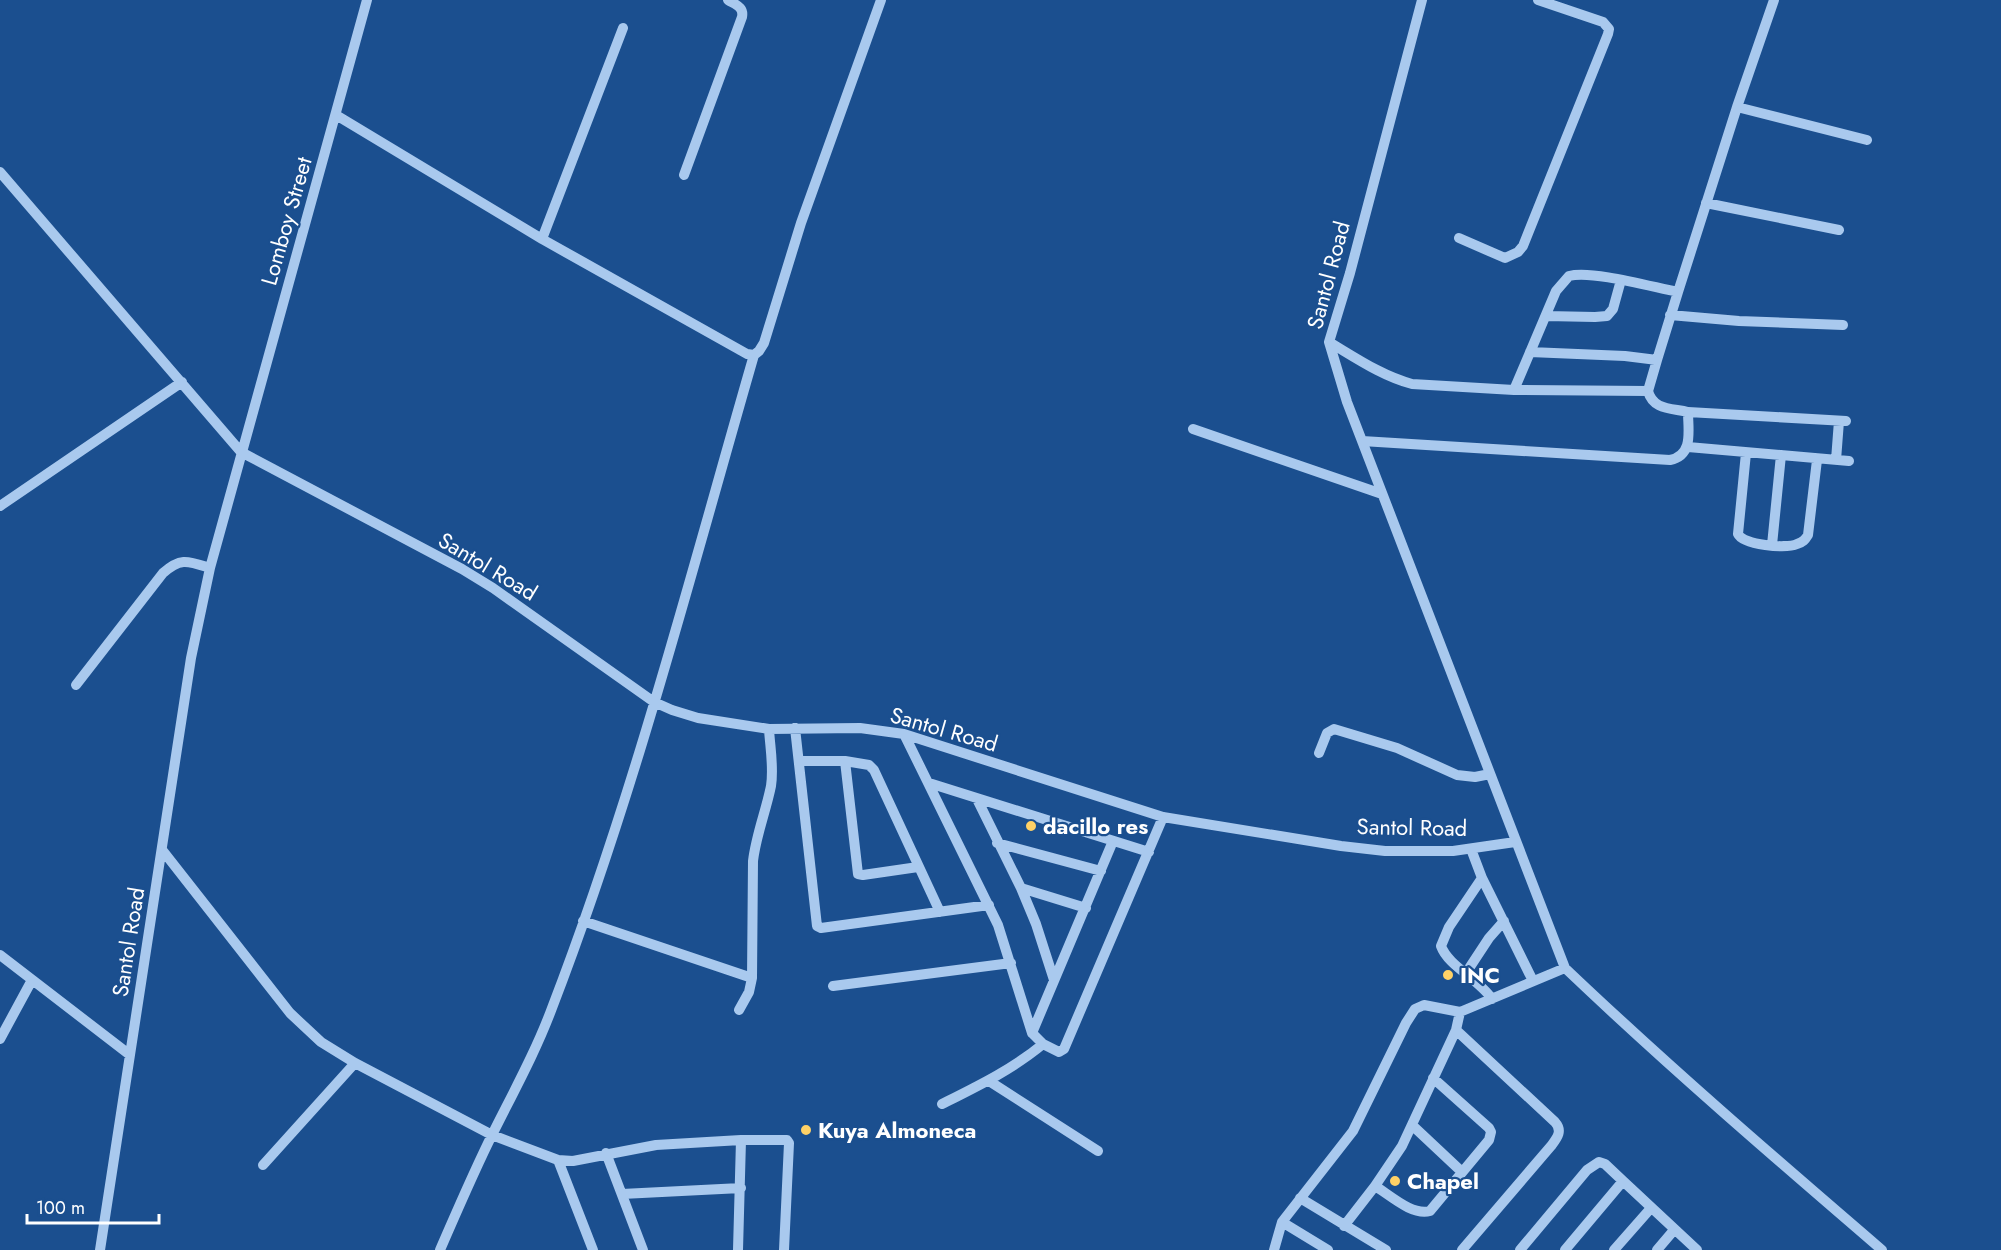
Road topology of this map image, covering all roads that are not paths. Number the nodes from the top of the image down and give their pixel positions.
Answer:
1 (367, 0) edge
2 (728, 0) edge
3 (881, 0) edge
4 (1422, 0) edge
5 (1539, 0) edge
6 (1774, 0) edge
7 (622, 28) dead end
8 (1737, 107) junction
9 (336, 115) junction
10 (1868, 140) dead end
11 (0, 172) edge
12 (684, 175) dead end
13 (1706, 203) junction
14 (1839, 230) dead end
15 (1459, 238) dead end
16 (542, 239) junction
17 (1621, 280) junction
18 (1678, 292) junction
19 (1670, 315) junction
20 (1546, 316) junction
21 (1843, 325) dead end
22 (1329, 342) junction
23 (1530, 352) junction
24 (754, 355) junction
25 (1657, 360) junction
26 (182, 382) junction
27 (1514, 390) junction
28 (1648, 391) junction
29 (1688, 411) junction
30 (1193, 429) dead end
31 (1362, 441) junction
32 (1688, 447) junction
33 (241, 452) junction
34 (1746, 453) junction
35 (1781, 455) junction
36 (1817, 460) junction
37 (1836, 460) junction
38 (1849, 461) dead end
39 (1382, 495) junction
40 (0, 506) edge
41 (1772, 545) junction
42 (210, 568) junction
43 (76, 685) dead end
44 (654, 702) junction
45 (795, 728) junction
46 (769, 729) junction
47 (903, 734) junction
48 (1319, 753) dead end
49 (799, 761) junction
50 (845, 761) junction
51 (1490, 774) junction
52 (929, 783) junction
53 (977, 799) junction
54 (1163, 817) junction
55 (1113, 841) junction
56 (1515, 842) junction
57 (997, 843) junction
58 (1471, 849) junction
59 (163, 851) junction
60 (1149, 852) junction
61 (918, 867) junction
62 (1101, 872) junction
63 (1482, 878) junction
64 (1021, 888) junction
65 (989, 905) junction
66 (1086, 908) junction
67 (940, 912) junction
68 (583, 921) junction
69 (1504, 921) junction
70 (0, 955) edge
71 (1011, 963) junction
72 (1565, 968) junction
73 (1466, 973) junction
74 (752, 978) junction
75 (32, 980) junction
76 (1054, 980) junction
77 (1533, 981) junction
78 (833, 986) dead end
79 (1492, 999) junction
80 (739, 1010) dead end
81 (1460, 1012) junction
82 (1456, 1030) junction
83 (1032, 1033) junction
84 (0, 1039) edge
85 (1043, 1044) junction
86 (129, 1055) junction
87 (355, 1063) junction
88 (1433, 1078) junction
89 (989, 1081) junction
90 (942, 1104) dead end
91 (1413, 1126) junction
92 (492, 1135) junction
93 (741, 1140) junction
94 (1098, 1151) dead end
95 (606, 1153) junction
96 (558, 1160) junction
97 (263, 1165) dead end
98 (1462, 1172) junction
99 (1623, 1180) junction
100 (1375, 1186) junction
101 (741, 1188) junction
102 (622, 1194) junction
103 (1300, 1198) junction
104 (1651, 1208) junction
105 (1282, 1222) junction
106 (1344, 1226) junction
107 (1674, 1230) junction
108 (735, 1249) edge
109 (100, 1250) edge
110 (440, 1250) edge
111 (593, 1250) edge
112 (643, 1250) edge
113 (784, 1250) edge
114 (1274, 1250) edge
115 (1328, 1250) edge
116 (1386, 1250) edge
117 (1462, 1250) edge
118 (1520, 1250) edge
119 (1565, 1250) edge
120 (1614, 1250) edge
121 (1657, 1250) edge
122 (1697, 1250) edge
123 (1882, 1250) edge

1 - 9 street, Lomboy Street
2 - 12 street
3 - 24 street
4 - 22 street, Santol Road
5 - 15 street
6 - 8 street
7 - 16 street
8 - 10 street
8 - 13 street
9 - 16 street
9 - 33 street, Lomboy Street
11 - 26 street
13 - 14 street
13 - 18 street
16 - 24 street
17 - 18 street
17 - 20 street
17 - 20 street
18 - 19 street
19 - 21 street
19 - 25 street
20 - 23 street
22 - 27 street
22 - 31 street, Santol Road
23 - 25 street
23 - 27 street
24 - 44 street
25 - 28 street
26 - 33 street
26 - 40 street
27 - 28 street
28 - 29 street
29 - 32 street
29 - 37 street
30 - 39 street
31 - 32 street
31 - 39 street, Santol Road
32 - 34 street
33 - 42 street, Santol Road
33 - 44 street, Santol Road
34 - 35 street
34 - 41 street
35 - 36 street
35 - 41 street
36 - 37 street
36 - 41 street
37 - 38 street
39 - 51 street, Santol Road
42 - 43 street
42 - 59 street, Santol Road
44 - 46 street, Santol Road
44 - 68 street
45 - 46 street, Santol Road
45 - 47 street, Santol Road
45 - 49 street
46 - 74 street
47 - 52 street
47 - 54 street, Santol Road
48 - 51 street
49 - 50 street
49 - 67 street
50 - 61 street
50 - 61 street
51 - 56 street, Santol Road
52 - 53 street
52 - 65 street
53 - 55 street
53 - 57 street
54 - 58 street, Santol Road
54 - 60 street
55 - 60 street
55 - 62 street
56 - 58 street, Santol Road
56 - 72 street
57 - 62 street
57 - 64 street
58 - 63 street
59 - 86 street, Santol Road
59 - 87 street
60 - 85 street
61 - 67 street
62 - 66 street
63 - 69 street
63 - 73 street
64 - 66 street
64 - 76 street
65 - 67 street
65 - 71 street
66 - 76 street
68 - 74 street
68 - 92 street
69 - 73 street
69 - 77 street
70 - 75 street
71 - 78 street
71 - 83 street
72 - 77 street
72 - 123 street
73 - 79 street
74 - 80 street
75 - 84 street
75 - 86 street
76 - 83 street
77 - 79 street
79 - 81 street
81 - 82 street
81 - 103 street
82 - 88 street
82 - 117 street
83 - 85 street
85 - 89 street
86 - 109 street, Santol Road
87 - 92 street
87 - 97 street
88 - 91 street
88 - 98 street
89 - 90 street
89 - 94 street
91 - 98 street
91 - 100 street
92 - 96 street
92 - 110 street
93 - 95 street
93 - 101 street
93 - 113 street
95 - 96 street
95 - 102 street
96 - 111 street
98 - 100 street
99 - 104 street
99 - 118 street
99 - 119 street
100 - 106 street
101 - 102 street
101 - 108 street
102 - 112 street
103 - 105 street
103 - 106 street
104 - 107 street
104 - 120 street
105 - 114 street
105 - 115 street
106 - 116 street
107 - 121 street
107 - 122 street

